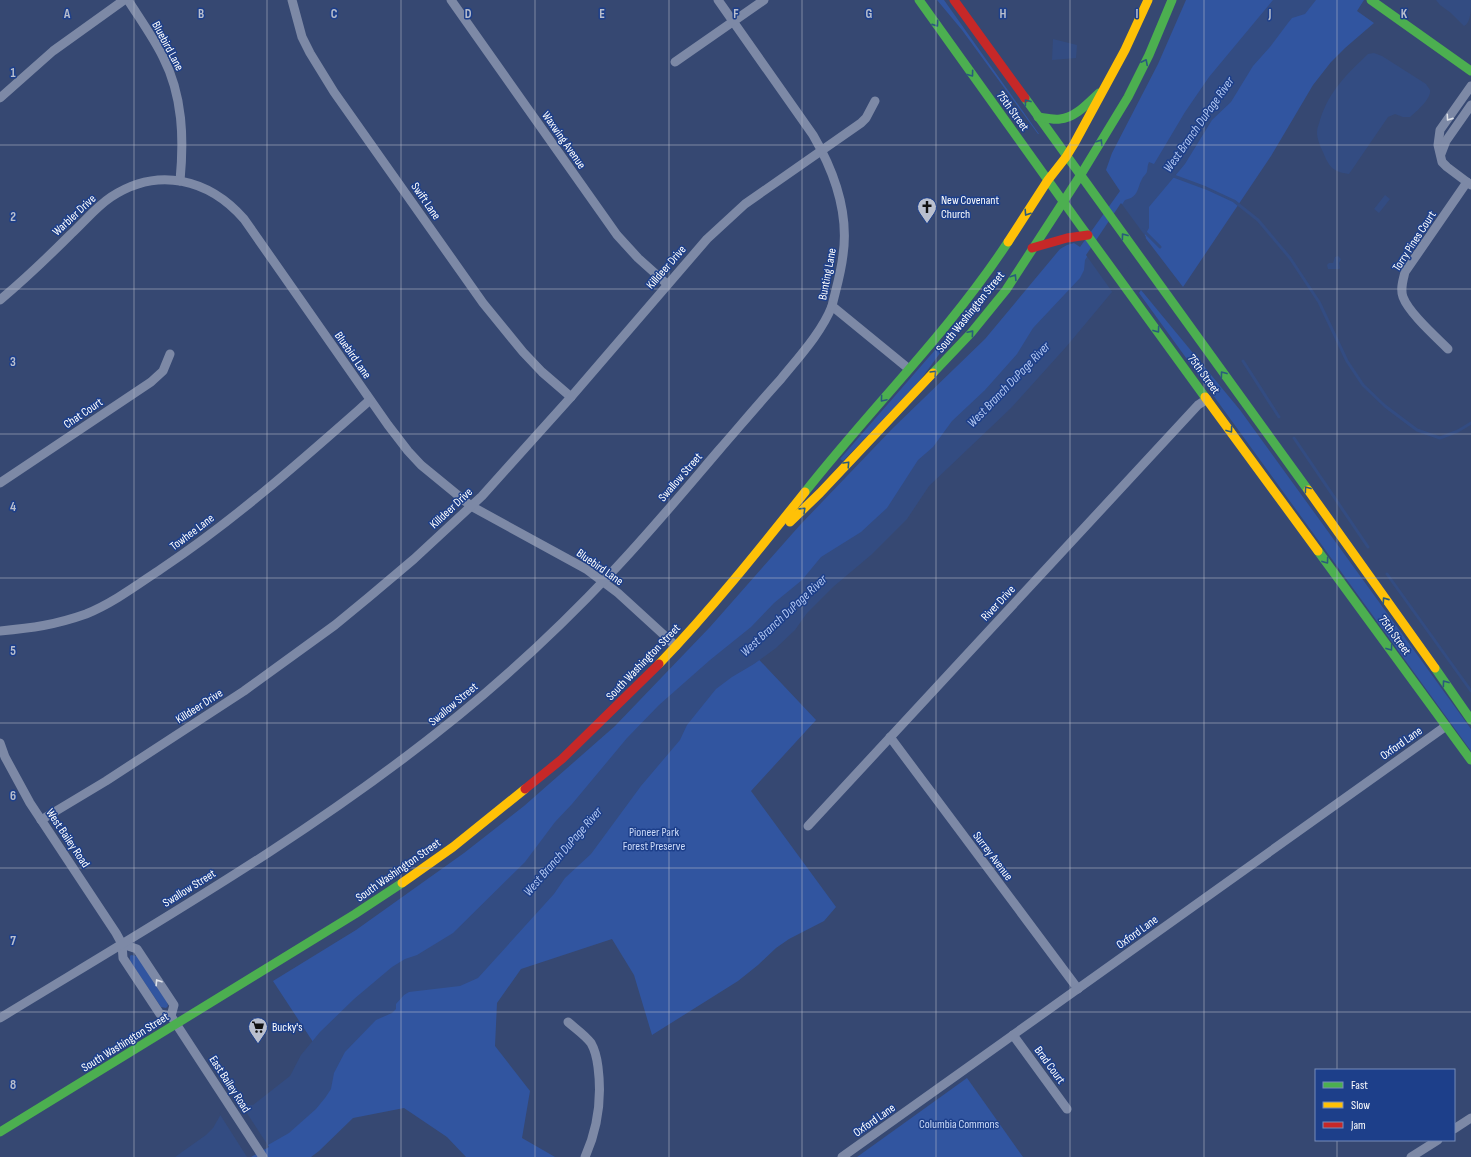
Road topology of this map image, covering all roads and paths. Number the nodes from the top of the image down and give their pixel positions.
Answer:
1 (124, 0) edge
2 (128, 0) edge
3 (292, 0) edge
4 (451, 0) edge
5 (718, 0) edge
6 (764, 0) edge
7 (919, 0) edge
8 (954, 0) edge
9 (1148, 0) edge
10 (1172, 0) edge
11 (1371, 0) edge
12 (733, 22) junction
13 (675, 62) dead end
14 (1471, 71) edge
15 (1471, 86) edge
16 (1103, 90) junction
17 (0, 98) edge
18 (875, 101) dead end
19 (1471, 105) edge
20 (1038, 117) junction
21 (822, 150) junction
22 (1440, 156) junction
23 (1066, 157) junction
24 (1080, 176) junction
25 (1048, 180) junction
26 (180, 181) junction
27 (1469, 184) edge
28 (1063, 200) junction
29 (1088, 235) junction
30 (1032, 248) junction
31 (667, 284) junction
32 (0, 300) edge
33 (832, 306) junction
34 (1448, 349) dead end
35 (170, 354) dead end
36 (909, 369) junction
37 (571, 397) junction
38 (1207, 399) junction
39 (370, 400) junction
40 (0, 483) edge
41 (471, 506) junction
42 (754, 556) junction
43 (603, 582) junction
44 (0, 631) edge
45 (676, 646) junction
46 (1469, 713) edge
47 (1446, 726) junction
48 (890, 737) junction
49 (1, 748) edge
50 (1471, 760) edge
51 (41, 820) junction
52 (808, 826) dead end
53 (122, 944) junction
54 (1078, 989) junction
55 (171, 1016) junction
56 (0, 1018) edge
57 (568, 1022) dead end
58 (176, 1024) junction
59 (1013, 1035) junction
60 (1067, 1109) dead end
61 (1471, 1118) edge
62 (1455, 1129) edge
63 (0, 1132) edge
64 (1436, 1141) edge
65 (263, 1157) edge
66 (585, 1157) edge
67 (842, 1157) edge
68 (1411, 1157) edge

1 - 17 street
2 - 26 street, Bluebird Lane
3 - 37 street, Swift Lane
4 - 31 street, Waxwing Avenue
5 - 12 street, Bunting Lane
6 - 12 street
7 -> 25 main road, 75th Street
20 -> 8 main road, 75th Street
9 - 16 main road, South Washington Street
24 -> 10 main road, South Washington Street
11 - 14 main road
12 - 13 street
12 - 21 street, Bunting Lane
15 -> 22 street
16 - 20 main road
16 - 23 main road, South Washington Street
18 - 21 street
19 - 22 street
20 - 23 main road, 75th Street
21 - 31 street, Killdeer Drive
21 - 33 street, Bunting Lane
22 - 27 street
23 - 24 main road, 75th Street
23 - 25 main road, South Washington Street
24 - 28 main road, South Washington Street
46 -> 24 main road, 75th Street
25 - 28 main road, 75th Street
25 -> 36 main road, South Washington Street
26 - 32 street, Warbler Drive
26 - 39 street, Bluebird Lane
27 - 34 street, Torry Pines Court
28 - 29 main road, 75th Street
28 - 30 main road, South Washington Street
29 - 30 main road
29 -> 38 main road, 75th Street
42 -> 30 main road, South Washington Street
31 - 37 street, Killdeer Drive
33 - 36 street, Bunting Lane
33 - 43 street, Swallow Street
35 - 40 street, Chat Court
36 -> 42 main road, South Washington Street
37 - 41 street, Killdeer Drive
38 -> 47 main road, 75th Street
38 - 48 street, River Drive
39 - 41 street, Bluebird Lane
39 - 44 street, Towhee Lane
41 - 43 street, Bluebird Lane
41 - 51 street, Killdeer Drive
42 - 45 main road, South Washington Street
43 - 45 street, Bluebird Lane
43 - 53 street, Swallow Street
45 - 58 main road, South Washington Street
47 - 50 main road, 75th Street
47 - 54 street, Oxford Lane
48 - 52 street, River Drive
48 - 54 street, Surrey Avenue
49 - 51 street, West Bailey Road
51 - 53 street, West Bailey Road
53 - 55 street, West Bailey Road
55 -> 53 street, West Bailey Road
53 - 56 street, Swallow Street
54 - 59 street, Oxford Lane
55 - 58 street, West Bailey Road
57 - 66 street
58 - 63 main road, South Washington Street
58 - 65 street, East Bailey Road
59 - 60 street, Brad Court
59 - 67 street, Oxford Lane
61 - 62 street
64 - 68 street

